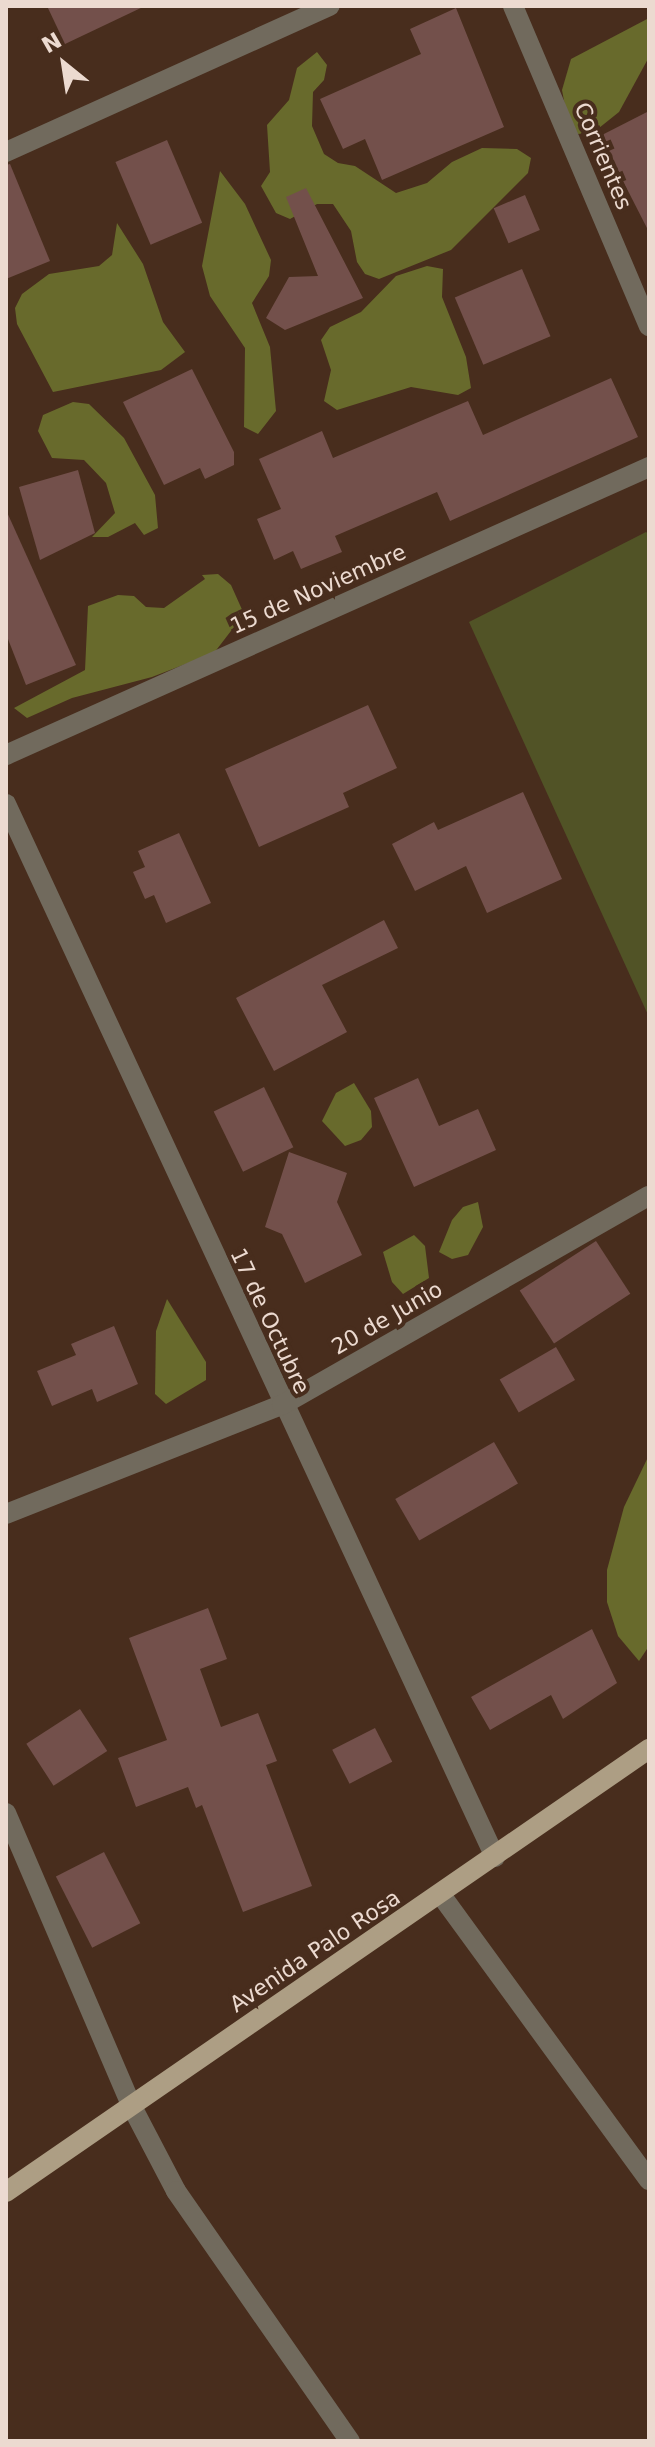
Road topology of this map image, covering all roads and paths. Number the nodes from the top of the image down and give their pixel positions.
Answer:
1 (330, 6) edge
2 (513, 6) edge
3 (6, 152) edge
4 (649, 326) edge
5 (649, 467) edge
6 (6, 755) edge
7 (6, 804) edge
8 (649, 1196) edge
9 (282, 1405) junction
10 (6, 1514) edge
11 (649, 1749) edge
12 (6, 1813) edge
13 (495, 1857) junction
14 (441, 1895) junction
15 (130, 2103) junction
16 (649, 2180) edge
17 (6, 2192) edge
18 (350, 2441) edge

1 - 3 street
2 - 4 street, Corrientes
5 - 6 street, 15 de Noviembre
7 - 9 street, 17 de Octubre
8 - 9 street, 20 de Junio
9 - 10 street, 20 de Junio
9 - 13 street, 17 de Octubre
11 - 13 main road, Avenida Palo Rosa
12 - 15 street
13 - 14 main road, Avenida Palo Rosa
14 - 15 main road, Avenida Palo Rosa
14 - 16 street
15 - 17 main road, Avenida Palo Rosa
15 - 18 street

